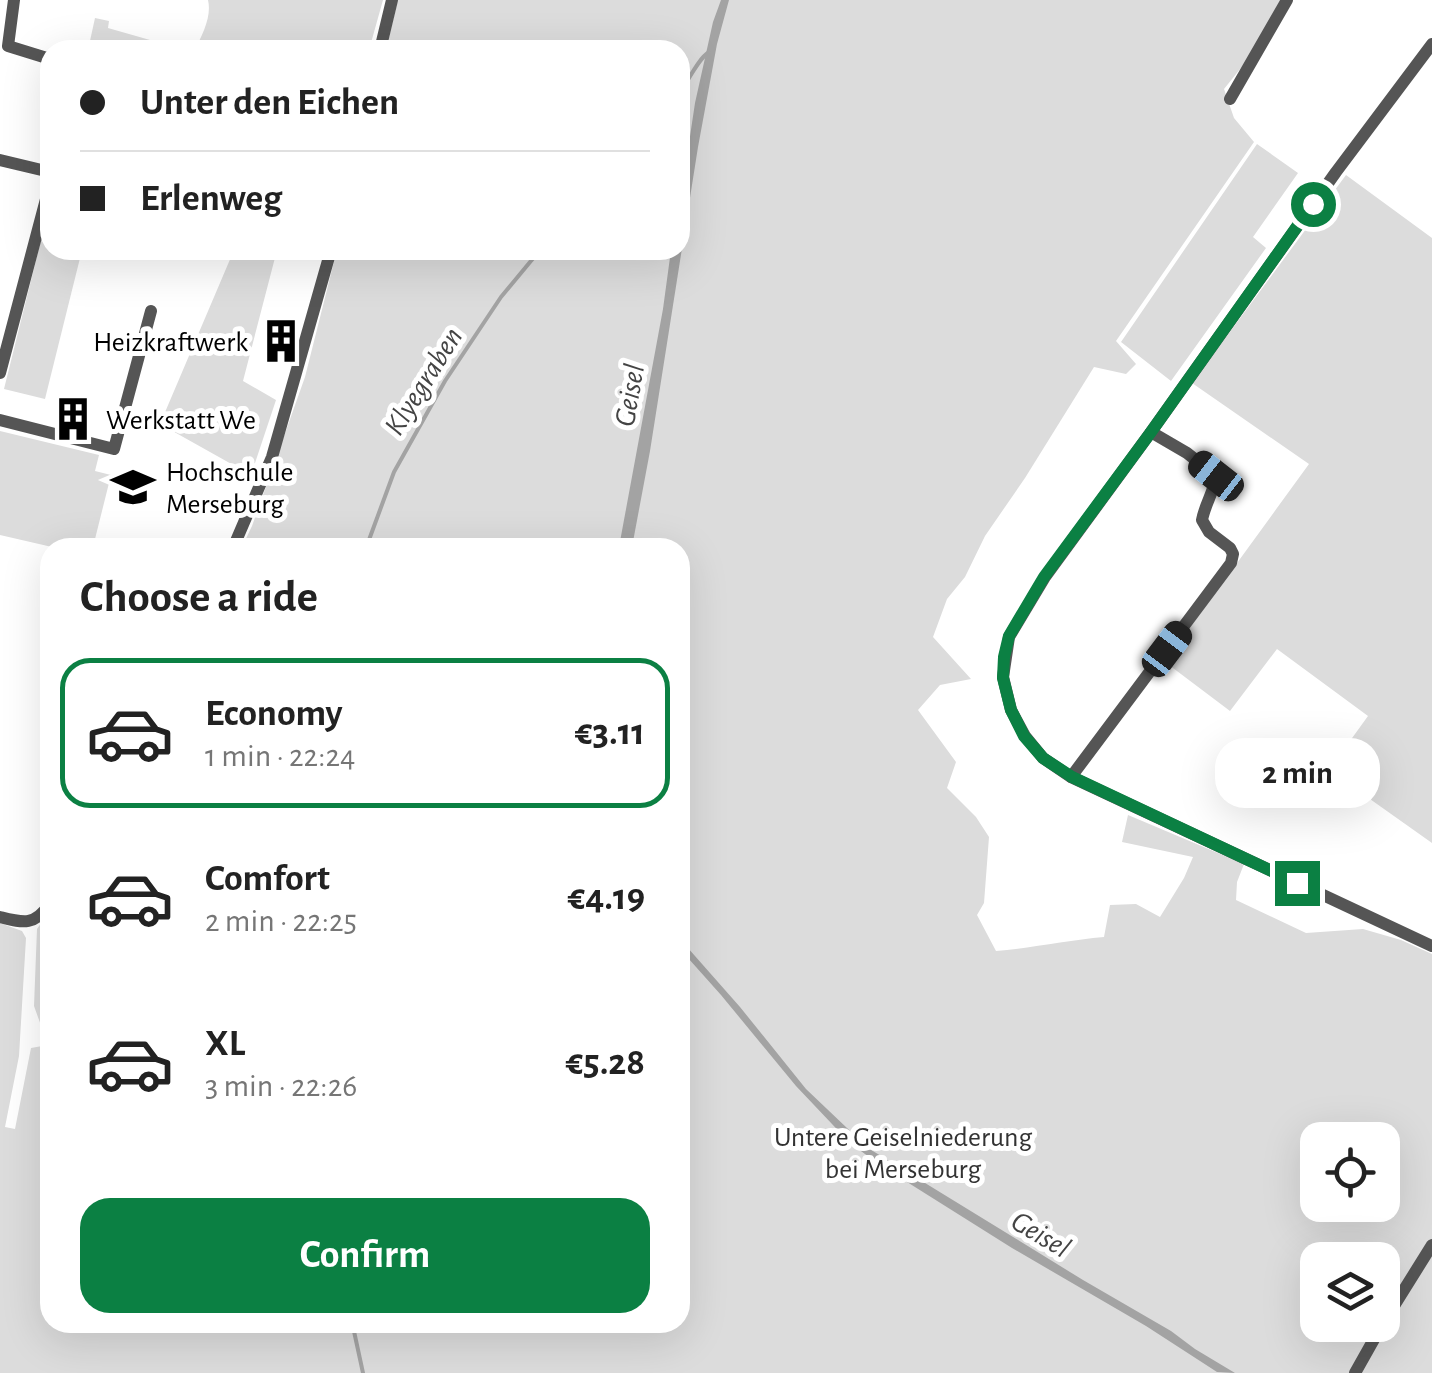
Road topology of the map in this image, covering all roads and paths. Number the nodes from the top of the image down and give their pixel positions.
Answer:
1 (14, 0) edge
2 (392, 0) edge
3 (1287, 0) edge
4 (382, 40) edge
5 (1430, 51) edge
6 (40, 56) edge
7 (1230, 99) dead end
8 (0, 160) edge
9 (40, 170) edge
10 (40, 222) edge
11 (327, 260) edge
12 (151, 312) dead end
13 (0, 373) edge
14 (0, 420) edge
15 (1151, 432) junction
16 (237, 538) edge
17 (1072, 777) junction
18 (40, 916) edge
19 (0, 917) edge
20 (1432, 946) edge
21 (1432, 1244) edge
22 (1400, 1296) edge
23 (1372, 1342) edge
24 (1354, 1373) edge

1 - 6 street
2 - 4 street
3 - 7 street
5 - 15 street
8 - 9 street
10 - 13 street
11 - 16 street
12 - 14 street
15 - 17 street
15 - 17 street
17 - 20 street
18 - 19 street
21 - 22 street
23 - 24 street

